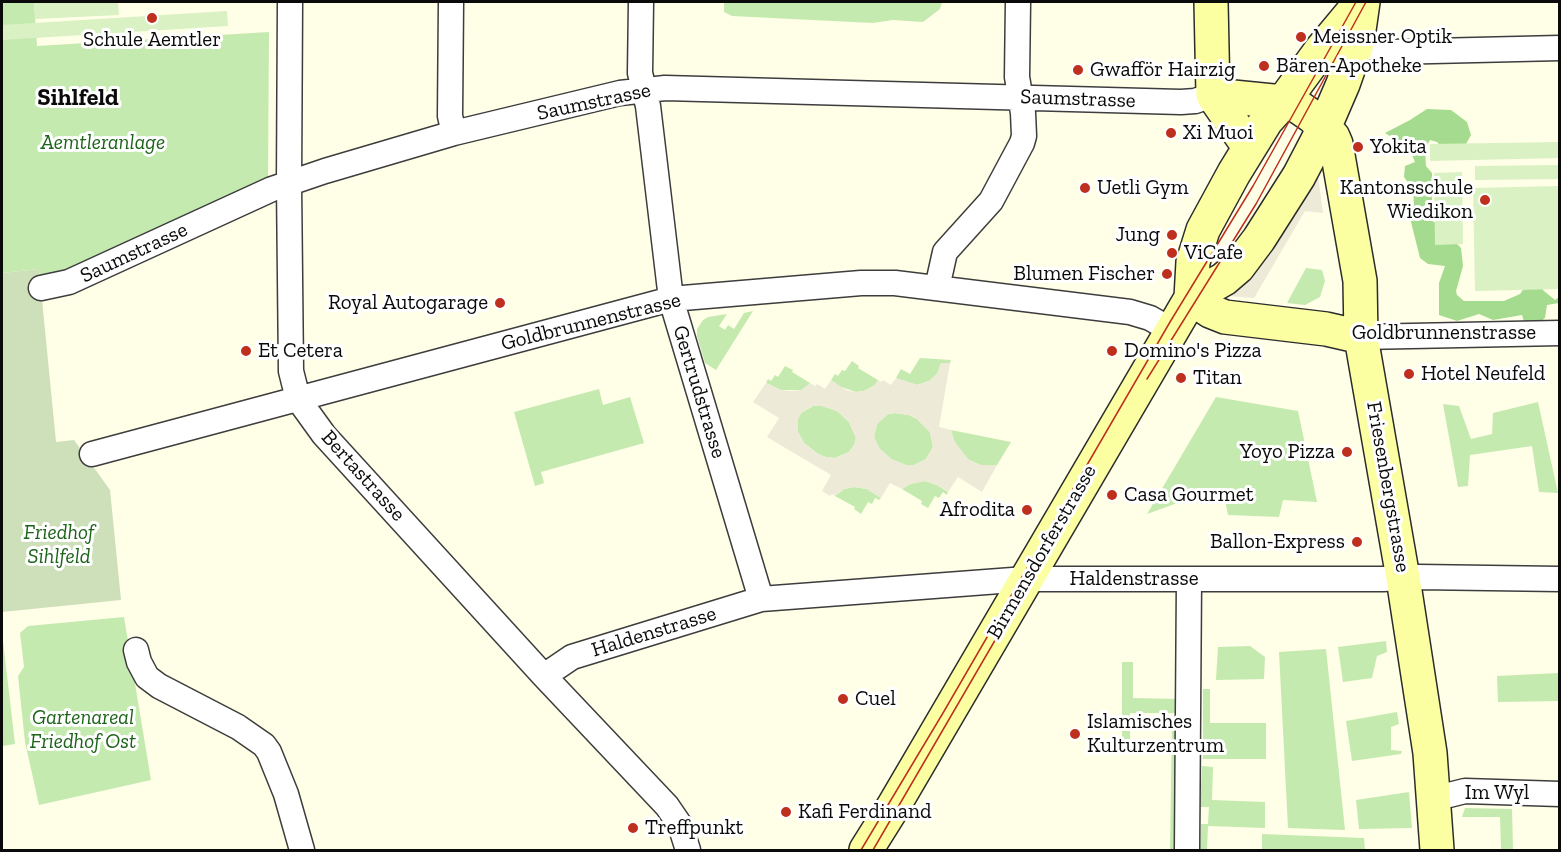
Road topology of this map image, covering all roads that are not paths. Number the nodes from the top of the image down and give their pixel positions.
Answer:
1 (290, 2) edge
2 (451, 2) edge
3 (641, 2) edge
4 (1018, 2) edge
5 (1211, 2) edge
6 (1362, 2) edge
7 (1357, 44) junction
8 (1560, 48) edge
9 (645, 90) junction
10 (1213, 95) junction
11 (1020, 96) junction
12 (1283, 102) junction
13 (1324, 128) junction
14 (454, 133) junction
15 (1249, 147) junction
16 (289, 184) junction
17 (41, 288) dead end
18 (937, 288) junction
19 (1191, 298) junction
20 (671, 299) junction
21 (1171, 330) junction
22 (1560, 333) edge
23 (1361, 337) junction
24 (298, 399) junction
25 (92, 454) dead end
26 (1403, 578) junction
27 (1026, 579) junction
28 (1560, 579) edge
29 (1189, 580) junction
30 (761, 599) junction
31 (136, 650) dead end
32 (544, 676) junction
33 (1434, 794) junction
34 (1560, 794) edge
35 (893, 807) junction
36 (302, 850) edge
37 (688, 850) edge
38 (840, 850) edge
39 (866, 850) edge
40 (1187, 850) edge
41 (1437, 850) edge

1 - 16 street, Bertastrasse
2 - 14 street
3 - 9 street, Gertrudstrasse
4 - 11 street
5 - 10 main road
6 - 7 main road, Birmensdorferstrasse
6 - 12 main road, Birmensdorferstrasse
7 - 8 street
7 - 13 main road, Birmensdorferstrasse
9 - 11 street, Saumstrasse
9 - 14 street, Saumstrasse
9 - 20 street, Gertrudstrasse
10 - 11 street, Saumstrasse
10 - 12 main road
10 - 15 main road
11 - 18 street
12 - 13 main road
12 - 15 main road, Birmensdorferstrasse
13 - 19 main road, Birmensdorferstrasse
13 - 23 main road, Friesenbergstrasse
14 - 16 street, Saumstrasse
15 - 19 main road, Birmensdorferstrasse
16 - 17 street, Saumstrasse
16 - 24 street, Bertastrasse
18 - 20 street, Goldbrunnenstrasse
18 - 21 street, Goldbrunnenstrasse
19 - 21 main road, Birmensdorferstrasse
19 - 23 main road, Goldbrunnenstrasse
20 - 24 street, Goldbrunnenstrasse
20 - 30 street, Gertrudstrasse
21 - 27 main road, Birmensdorferstrasse
22 - 23 street, Goldbrunnenstrasse
23 - 26 main road, Friesenbergstrasse
24 - 25 street, Goldbrunnenstrasse
24 - 32 street, Bertastrasse
26 - 28 street, Haldenstrasse
26 - 29 street, Haldenstrasse
26 - 33 main road, Friesenbergstrasse
27 - 29 street, Haldenstrasse
27 - 30 street, Haldenstrasse
27 - 35 main road, Birmensdorferstrasse
29 - 40 street
30 - 32 street, Haldenstrasse
31 - 36 street
32 - 37 street, Bertastrasse
33 - 34 street, Im Wyl
33 - 41 main road, Friesenbergstrasse
35 - 38 main road, Birmensdorferstrasse
35 - 39 main road, Birmensdorferstrasse

